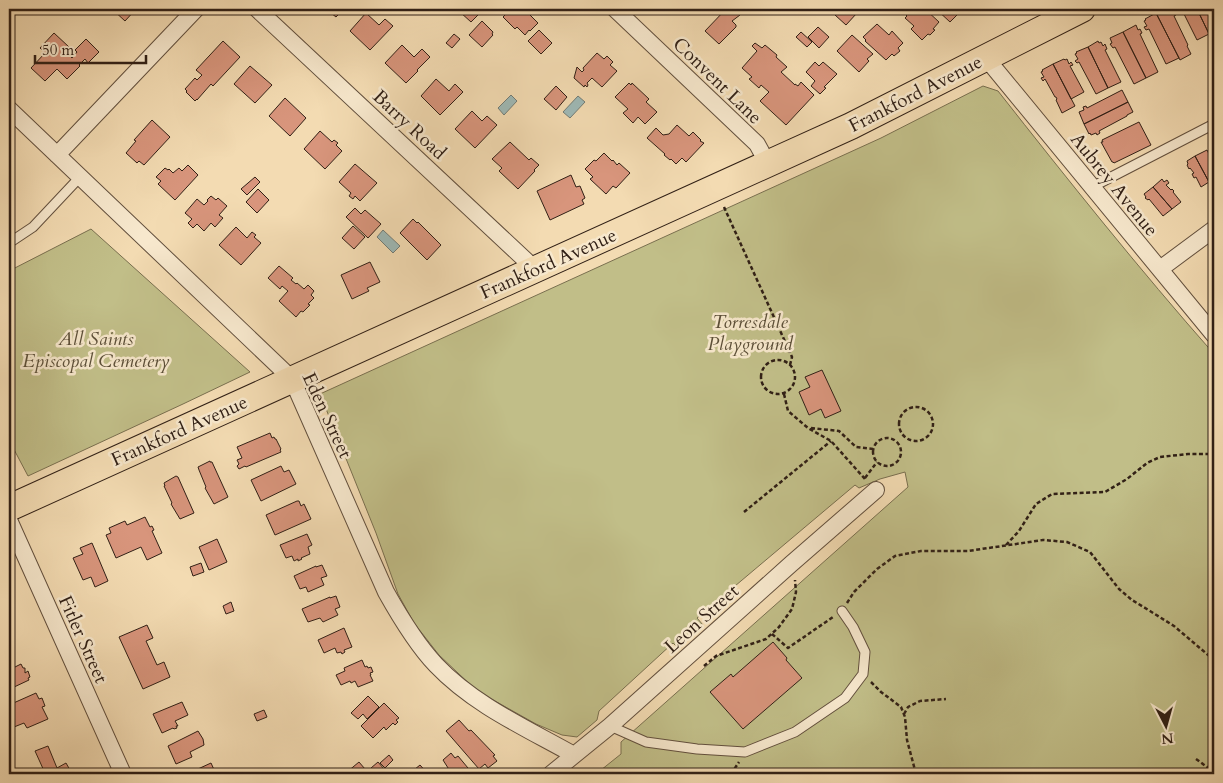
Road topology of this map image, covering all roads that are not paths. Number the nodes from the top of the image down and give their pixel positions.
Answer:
1 (196, 9) edge
2 (257, 9) edge
3 (615, 9) edge
4 (1071, 11) edge
5 (986, 58) junction
6 (9, 109) edge
7 (1214, 124) edge
8 (57, 155) junction
9 (768, 164) junction
10 (80, 177) junction
11 (1092, 187) junction
12 (1214, 228) edge
13 (9, 243) edge
14 (535, 269) junction
15 (1160, 269) junction
16 (1214, 335) edge
17 (292, 379) junction
18 (876, 490) road end
19 (9, 508) edge
20 (9, 520) edge
21 (842, 612) road end
22 (610, 726) junction
23 (574, 755) junction
24 (123, 774) edge
25 (551, 774) edge

1 - 8 street
2 - 14 street, Barry Road
3 - 9 street, Convent Lane
4 - 5 main road, Frankford Avenue
5 - 9 main road, Frankford Avenue
5 - 11 street, Aubrey Avenue
6 - 8 street, Eden Street
7 - 11 lane
8 - 10 street, Eden Street
9 - 14 main road, Frankford Avenue
10 - 13 lane
10 - 17 street, Eden Street
11 - 15 street, Aubrey Avenue
12 - 15 street
14 - 17 main road, Frankford Avenue
15 - 16 street, Aubrey Avenue
17 - 19 main road, Frankford Avenue
17 - 23 street, Eden Street
18 - 22 street, Leon Street
20 - 24 street, Fitler Street
21 - 22 lane
22 - 23 street, Leon Street
23 - 25 street, Leon Street

